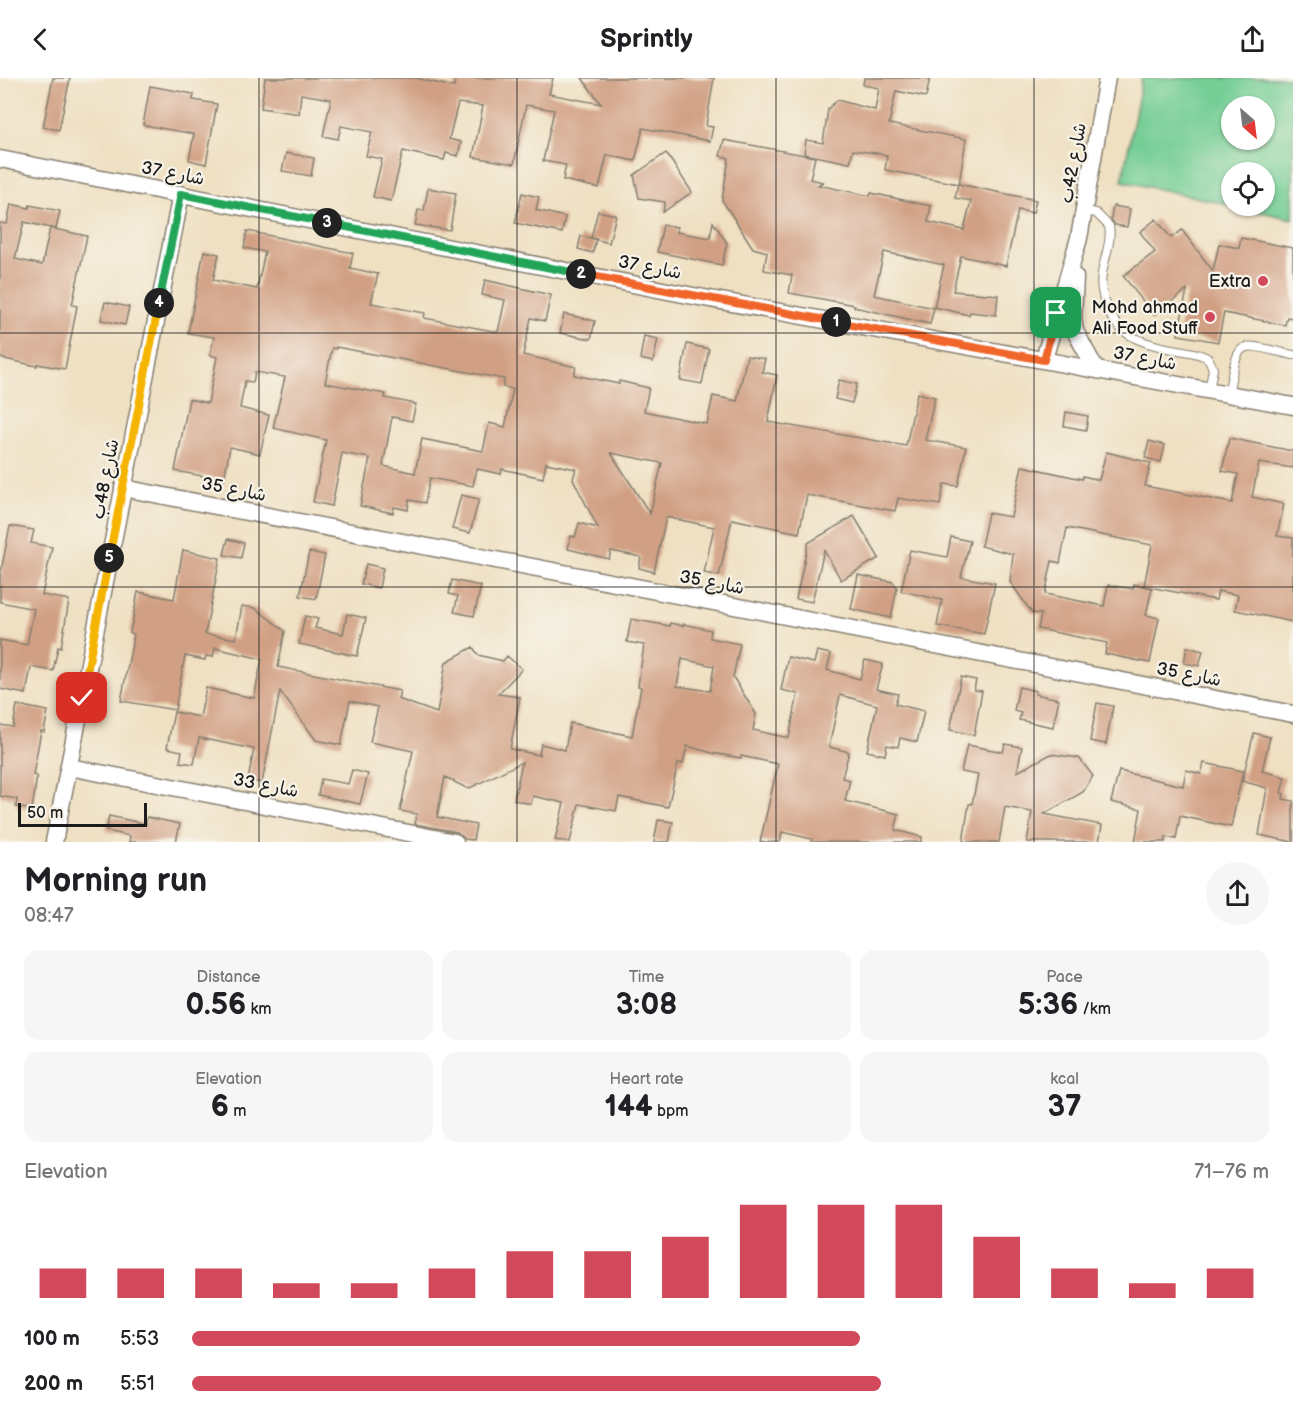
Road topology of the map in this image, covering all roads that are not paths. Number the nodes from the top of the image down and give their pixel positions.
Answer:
1 (1107, 78) edge
2 (0, 159) edge
3 (181, 194) junction
4 (1084, 211) junction
5 (1076, 255) junction
6 (1293, 355) edge
7 (1044, 360) junction
8 (1095, 369) junction
9 (1209, 391) junction
10 (1228, 394) junction
11 (1293, 406) edge
12 (123, 488) junction
13 (1293, 714) edge
14 (69, 767) junction
15 (54, 842) edge
16 (455, 842) edge

1 - 4 street, شارع 42ب
2 - 3 street, شارع 37
3 - 7 street, شارع 37
3 - 12 street, شارع 48ب
4 - 5 street, شارع 42ب
4 - 9 lane
5 - 7 street, شارع 42ب
5 - 8 street, شارع 42ب
6 - 10 lane
7 - 8 street, شارع 37
8 - 9 street, شارع 37
9 - 10 street, شارع 37
10 - 11 street, شارع 37
12 - 13 street, شارع 35
12 - 14 street, شارع 48ب
14 - 15 street, شارع 48ب
14 - 16 street, شارع 33

